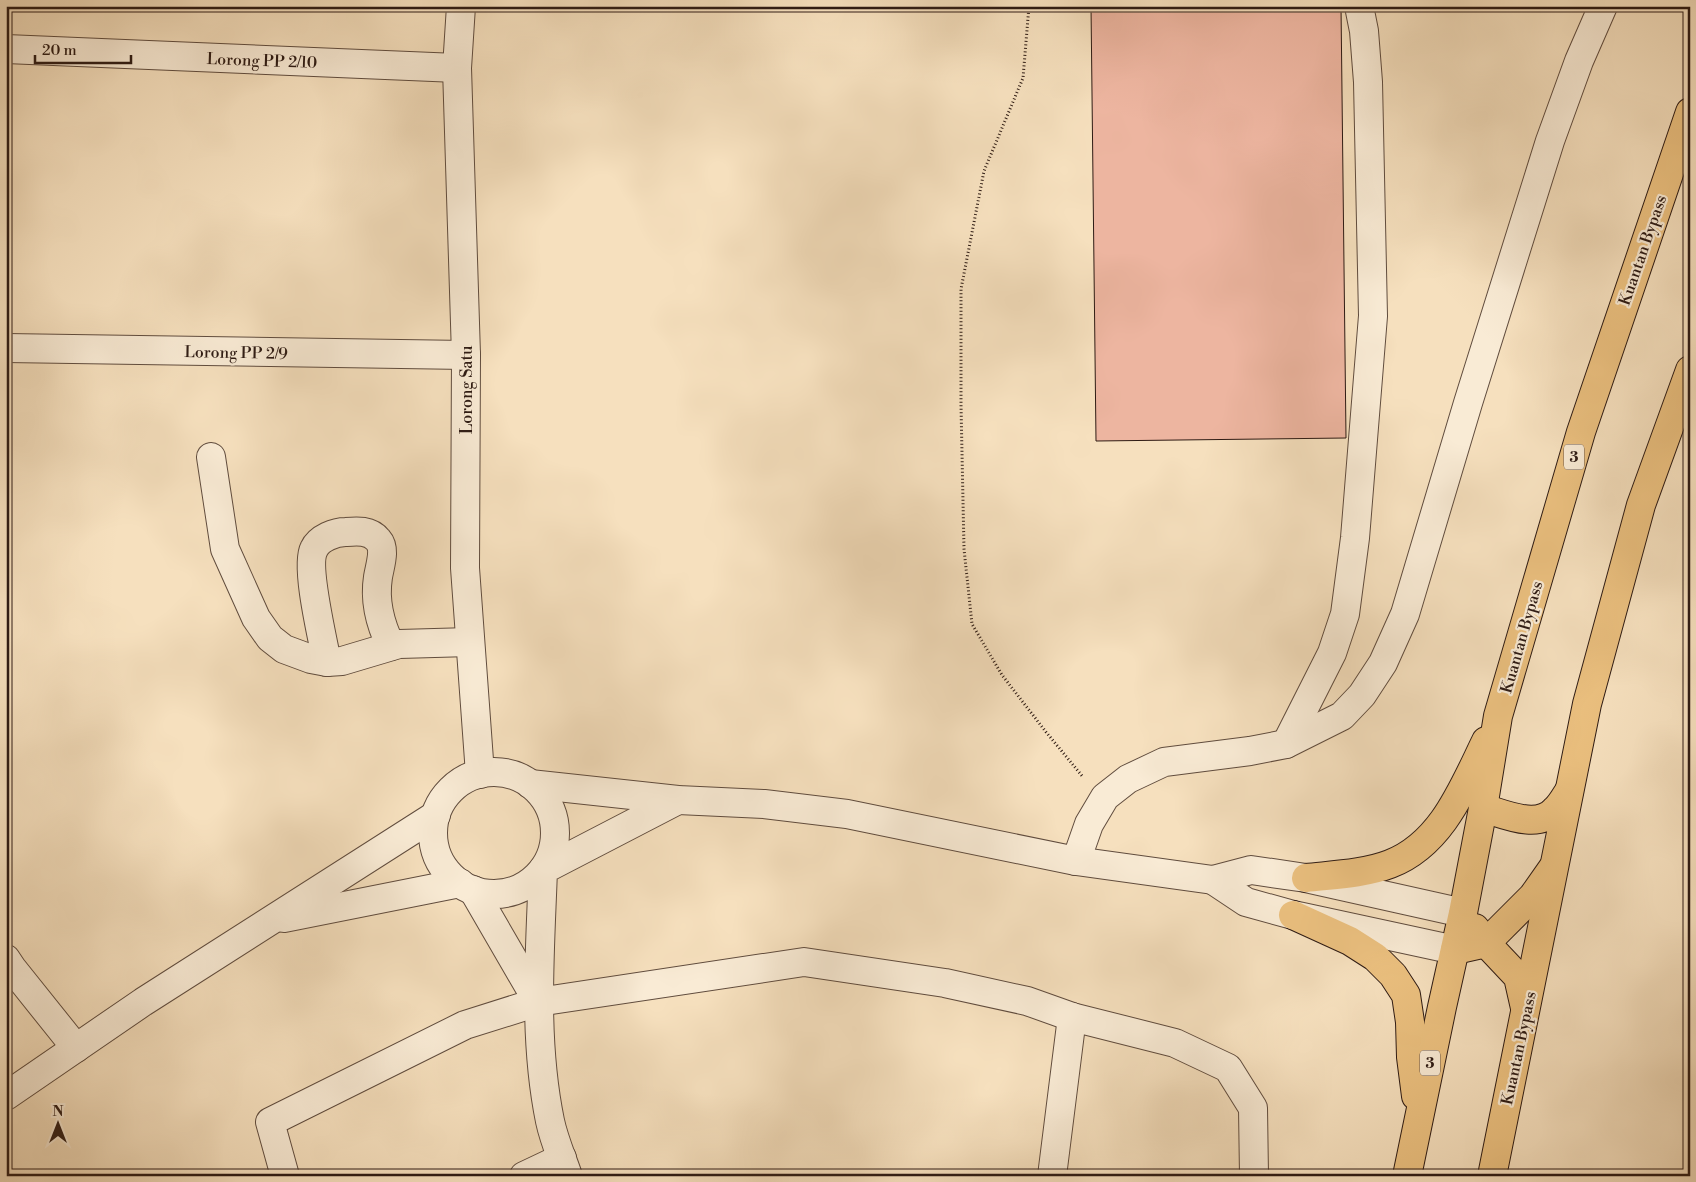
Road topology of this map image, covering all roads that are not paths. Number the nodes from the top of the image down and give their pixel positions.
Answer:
1 (461, 6) edge
2 (1358, 6) edge
3 (1603, 6) edge
4 (6, 49) edge
5 (457, 68) junction
6 (1690, 112) edge
7 (6, 348) edge
8 (466, 356) junction
9 (1690, 370) edge
10 (211, 457) dead end
11 (470, 642) junction
12 (391, 646) junction
13 (327, 662) junction
14 (1498, 716) junction
15 (1286, 744) junction
16 (480, 774) junction
17 (530, 784) junction
18 (1570, 790) junction
19 (678, 800) junction
20 (1484, 808) junction
21 (436, 815) junction
22 (1076, 861) junction
23 (1556, 862) junction
24 (543, 870) junction
25 (1306, 878) junction
26 (1213, 880) junction
27 (467, 886) junction
28 (1463, 913) junction
29 (1293, 916) junction
30 (268, 921) junction
31 (1486, 943) junction
32 (1455, 950) junction
33 (6, 959) edge
34 (538, 1002) junction
35 (1526, 1010) junction
36 (1072, 1017) junction
37 (76, 1048) junction
38 (6, 1096) edge
39 (1419, 1115) junction
40 (565, 1167) edge
41 (285, 1176) edge
42 (524, 1176) edge
43 (1052, 1176) edge
44 (1254, 1176) edge
45 (1407, 1176) edge
46 (1492, 1176) edge

1 - 5 street, Lorong Satu
2 - 15 street
3 - 15 street
4 - 5 street, Lorong PP 2/10
5 - 8 street, Lorong Satu
6 - 14 highway, Kuantan Bypass / 3
7 - 8 street, Lorong PP 2/9
8 - 11 street, Lorong Satu
9 - 18 highway, Kuantan Bypass
10 - 13 street
11 - 12 street
11 - 16 street, Lorong Satu
12 - 13 street
12 - 13 street
14 - 20 highway, Kuantan Bypass / 3
14 - 25 highway
15 - 22 street
16 - 17 street
16 - 21 street
17 - 19 street
17 - 24 street
18 - 20 highway
18 - 23 highway, Kuantan Bypass
19 - 22 street
19 - 24 street
20 - 28 highway, Kuantan Bypass / 3
21 - 27 street
21 - 30 street
22 - 26 street
23 - 31 highway
23 - 35 highway, Kuantan Bypass
24 - 27 street
24 - 34 street
25 - 26 street
25 - 28 street
26 - 29 street
27 - 30 street
27 - 34 street
28 - 31 highway
28 - 32 highway, Kuantan Bypass / 3
29 - 32 street
29 - 39 highway
30 - 37 street
31 - 32 highway
31 - 35 highway
32 - 39 highway, Kuantan Bypass / 3
33 - 37 street
34 - 36 street
34 - 40 street
34 - 41 street
35 - 46 highway, Kuantan Bypass
36 - 43 street
36 - 44 street
37 - 38 street
39 - 45 highway, Kuantan Bypass / 3
40 - 42 street

